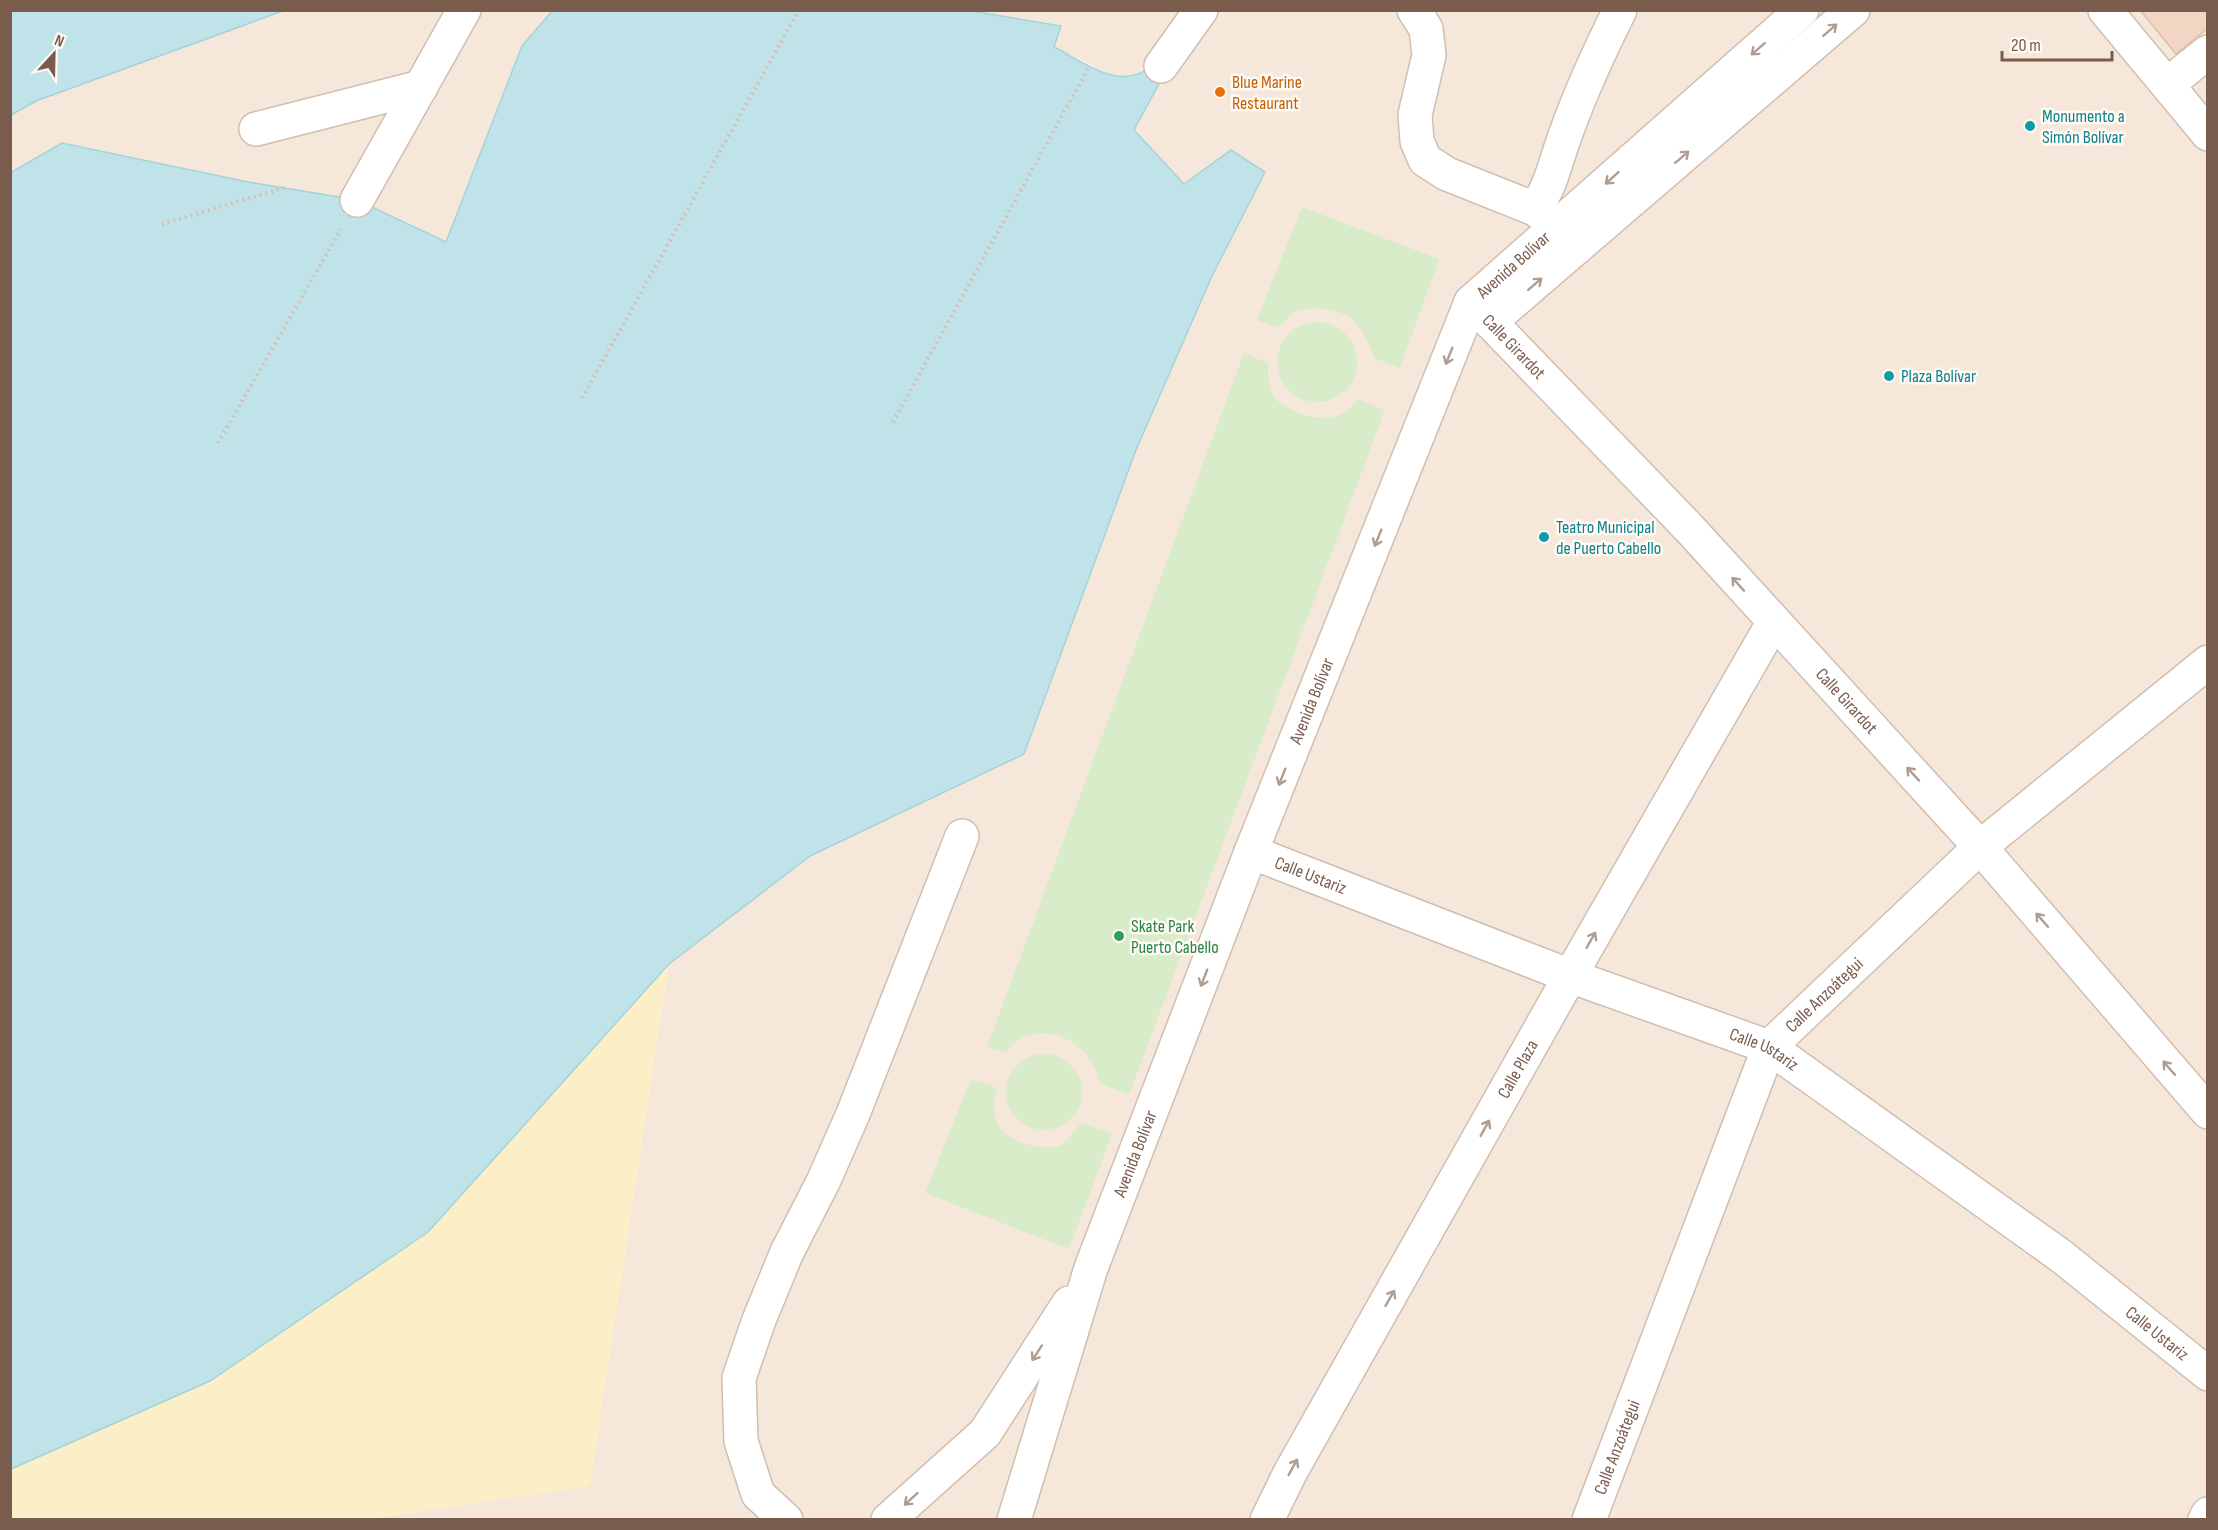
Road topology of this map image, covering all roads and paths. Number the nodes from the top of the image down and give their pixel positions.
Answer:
1 (464, 10) edge
2 (800, 10) edge
3 (1201, 10) edge
4 (1414, 10) edge
5 (1620, 10) edge
6 (1802, 10) edge
7 (1852, 10) edge
8 (2104, 10) edge
9 (2208, 52) edge
10 (1090, 65) dead end
11 (1161, 66) dead end
12 (2168, 84) junction
13 (421, 87) junction
14 (255, 129) dead end
15 (2208, 134) edge
16 (284, 188) dead end
17 (357, 200) joint
18 (1546, 218) junction
19 (162, 224) dead end
20 (1480, 312) junction
21 (582, 398) dead end
22 (893, 422) dead end
23 (218, 443) dead end
24 (1773, 623) junction
25 (2208, 662) edge
26 (962, 836) dead end
27 (1980, 847) junction
28 (1251, 852) junction
29 (1570, 976) junction
30 (1769, 1047) junction
31 (2208, 1112) edge
32 (1091, 1268) junction
33 (2208, 1374) edge
34 (2208, 1515) edge
35 (786, 1520) edge
36 (888, 1520) edge
37 (1014, 1520) edge
38 (1267, 1520) edge
39 (1589, 1520) edge
40 (2205, 1520) edge

1 - 13 street
2 - 21 path
3 - 11 street
4 - 18 street
5 - 18 street
6 -> 18 street, Avenida Bolívar
20 -> 7 street, Avenida Bolívar
8 - 12 street
9 - 12 street
10 - 22 path
12 - 15 street
13 - 14 street
13 - 17 street
16 - 19 path
17 - 23 path
18 - 20 street, Avenida Bolívar
24 -> 20 street, Calle Girardot
20 -> 28 street, Avenida Bolívar
27 -> 24 street, Calle Girardot
29 -> 24 street, Calle Plaza
25 - 27 street, Calle Anzoátegui
26 - 35 street
27 - 30 street, Calle Anzoátegui
31 -> 27 street, Calle Girardot
28 - 29 street, Calle Ustariz
28 -> 32 street, Avenida Bolívar
29 - 30 street, Calle Ustariz
38 -> 29 street, Calle Plaza
30 - 33 street, Calle Ustariz
30 - 39 street, Calle Anzoátegui
32 -> 36 street
32 - 37 street, Avenida Bolívar
34 - 40 street

